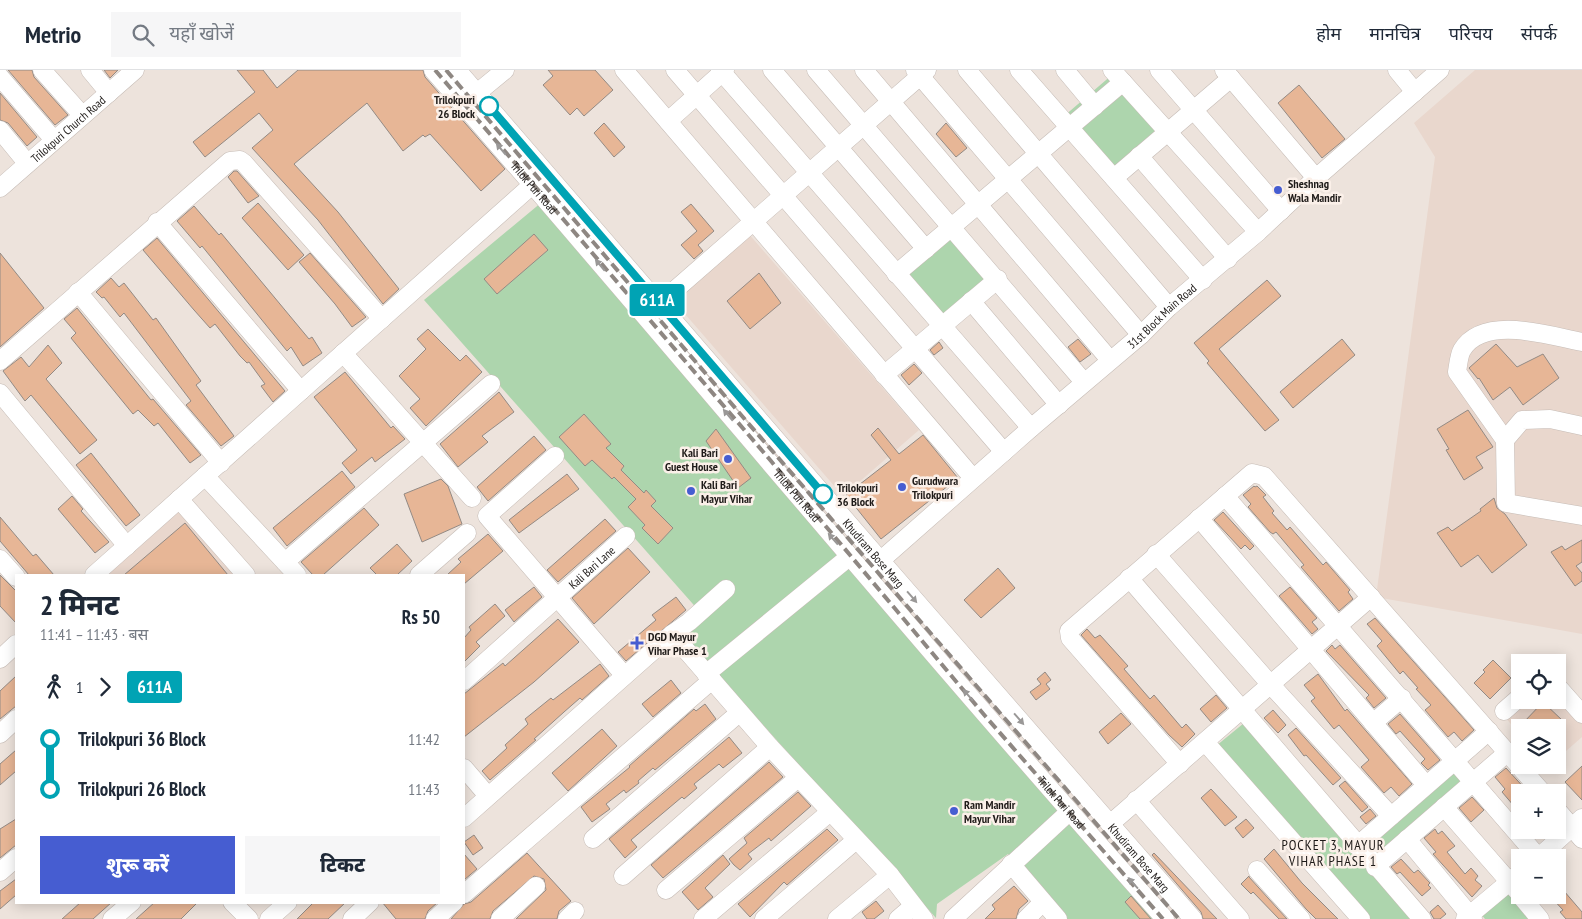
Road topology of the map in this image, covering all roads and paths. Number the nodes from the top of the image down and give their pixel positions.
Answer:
1 (42, 70) edge
2 (90, 70) edge
3 (135, 70) edge
4 (433, 70) edge
5 (457, 70) edge
6 (505, 70) edge
7 (624, 70) edge
8 (675, 70) edge
9 (772, 70) edge
10 (816, 70) edge
11 (864, 70) edge
12 (967, 70) edge
13 (1019, 70) edge
14 (1065, 70) edge
15 (1159, 70) edge
16 (1396, 70) edge
17 (1440, 70) edge
18 (722, 71) edge
19 (921, 72) edge
20 (1227, 74) edge
21 (1118, 76) edge
22 (0, 77) edge
23 (1416, 92) junction
24 (109, 93) junction
25 (477, 93) junction
26 (697, 95) junction
27 (891, 102) junction
28 (1095, 106) junction
29 (1194, 110) junction
30 (82, 115) junction
31 (668, 121) junction
32 (864, 126) junction
33 (1069, 128) junction
34 (0, 130) edge
35 (1167, 133) junction
36 (54, 140) junction
37 (839, 147) junction
38 (1039, 154) junction
39 (1139, 156) junction
40 (28, 163) junction
41 (808, 173) junction
42 (546, 174) junction
43 (1009, 178) junction
44 (1114, 178) junction
45 (1316, 178) junction
46 (532, 186) junction
47 (0, 187) edge
48 (782, 196) junction
49 (978, 206) junction
50 (1280, 211) junction
51 (158, 222) junction
52 (752, 222) junction
53 (952, 227) junction
54 (1258, 232) junction
55 (926, 249) junction
56 (1228, 259) junction
57 (896, 274) junction
58 (998, 279) junction
59 (1202, 280) junction
60 (78, 292) junction
61 (971, 301) junction
62 (660, 303) junction
63 (1169, 307) junction
64 (382, 319) junction
65 (941, 326) junction
66 (1141, 335) junction
67 (1582, 342) edge
68 (915, 348) junction
69 (343, 353) junction
70 (1110, 360) junction
71 (0, 361) edge
72 (884, 374) junction
73 (1084, 382) junction
74 (491, 384) dead end
75 (302, 390) junction
76 (0, 393) edge
77 (1059, 405) junction
78 (1582, 426) edge
79 (1031, 428) junction
80 (1505, 440) junction
81 (425, 443) junction
82 (1004, 452) junction
83 (555, 456) dead end
84 (221, 462) junction
85 (206, 476) junction
86 (973, 478) junction
87 (1225, 496) junction
88 (472, 498) dead end
89 (179, 499) junction
90 (1582, 516) edge
91 (1199, 518) junction
92 (467, 533) dead end
93 (626, 536) dead end
94 (127, 546) junction
95 (1156, 554) junction
96 (849, 557) junction
97 (0, 559) edge
98 (880, 560) junction
99 (285, 562) junction
100 (95, 574) edge
101 (245, 574) edge
102 (296, 574) edge
103 (420, 574) edge
104 (15, 576) edge
105 (865, 576) junction
106 (1130, 578) junction
107 (726, 589) dead end
108 (556, 597) junction
109 (1372, 597) junction
110 (1339, 625) junction
111 (672, 634) junction
112 (1311, 650) junction
113 (624, 675) junction
114 (709, 677) junction
115 (465, 680) edge
116 (1270, 685) junction
117 (1566, 696) edge
118 (1402, 698) junction
119 (1511, 705) edge
120 (1242, 710) junction
121 (1504, 712) dead end
122 (739, 713) junction
123 (1582, 714) edge
124 (15, 720) edge
125 (1373, 723) junction
126 (1489, 731) junction
127 (0, 734) edge
128 (1205, 742) junction
129 (770, 747) junction
130 (1508, 752) junction
131 (1456, 760) junction
132 (1180, 764) junction
133 (465, 769) edge
134 (798, 778) junction
135 (1474, 782) junction
136 (1535, 784) edge
137 (1426, 785) junction
138 (488, 796) junction
139 (1136, 800) junction
140 (1444, 807) junction
141 (830, 812) junction
142 (1069, 812) junction
143 (465, 815) edge
144 (1391, 816) junction
145 (1566, 817) edge
146 (1110, 824) junction
147 (1579, 828) edge
148 (593, 839) dead end
149 (1407, 839) junction
150 (856, 840) junction
151 (1357, 846) junction
152 (1531, 849) edge
153 (1549, 849) edge
154 (15, 859) edge
155 (1011, 864) junction
156 (1375, 867) junction
157 (1257, 870) dead end
158 (0, 872) edge
159 (890, 875) junction
160 (623, 876) dead end
161 (1511, 879) edge
162 (536, 886) dead end
163 (666, 890) dead end
164 (1511, 891) edge
165 (465, 893) edge
166 (1043, 902) junction
167 (130, 904) edge
168 (234, 904) edge
169 (286, 904) edge
170 (368, 904) edge
171 (452, 904) edge
172 (1530, 904) edge
173 (918, 913) edge
174 (1469, 918) edge
175 (112, 919) edge
176 (249, 919) edge
177 (269, 919) edge
178 (352, 919) edge
179 (435, 919) edge
180 (500, 919) edge
181 (703, 919) edge
182 (764, 919) edge
183 (837, 919) edge
184 (898, 919) edge
185 (953, 919) edge
186 (1026, 919) edge
187 (1058, 919) edge
188 (1165, 919) edge
189 (1193, 919) edge
190 (1240, 919) edge
191 (1301, 919) edge
192 (1361, 919) edge
193 (1422, 919) edge
194 (1540, 919) edge

1 - 30 street
2 - 24 street
3 - 24 street, Trilokpuri Church Road
46 -> 4 street, Trilok Puri Road
5 - 25 street, Khudiram Bose Marg
6 - 25 street
7 - 31 street
8 - 26 street
9 - 37 street
10 - 32 street
11 - 27 street
12 - 38 street
13 - 33 street
14 - 28 street
15 - 29 street
16 - 23 street
17 - 23 street, 31st Block Main Road
18 - 26 street
18 - 41 street
19 - 27 street
19 - 43 street
20 - 29 street
20 - 45 street
21 - 28 street
21 - 35 street
22 - 36 street
23 - 45 street, 31st Block Main Road
24 - 30 street, Trilokpuri Church Road
25 - 42 street, Khudiram Bose Marg
26 - 31 street
26 - 48 street
27 - 32 street
27 - 49 street
28 - 33 street
29 - 35 street
29 - 50 street
30 - 36 street, Trilokpuri Church Road
31 - 52 street
32 - 37 street
32 - 53 street
33 - 38 street
33 - 44 street
34 - 40 street
35 - 39 street
35 - 54 street
36 - 40 street, Trilokpuri Church Road
37 - 41 street
37 - 55 street
38 - 43 street
38 - 63 street
39 - 44 street
39 - 56 street
40 - 47 street, Trilokpuri Church Road
41 - 48 street
41 - 57 street
42 - 46 street
42 - 62 street, Khudiram Bose Marg
43 - 49 street
43 - 66 street
44 - 59 street
45 - 50 street, 31st Block Main Road
46 - 64 street
96 -> 46 street, Trilok Puri Road
48 - 52 street
48 - 68 street
49 - 53 street
49 - 70 street
50 - 54 street, 31st Block Main Road
51 - 60 street
51 - 64 street
51 - 75 street
52 - 62 street
52 - 72 street
53 - 55 street
53 - 58 street
54 - 56 street, 31st Block Main Road
55 - 57 street
56 - 59 street, 31st Block Main Road
57 - 65 street
58 - 61 street
58 - 73 street
59 - 63 street, 31st Block Main Road
60 - 71 street
60 - 84 street
61 - 65 street
61 - 77 street
62 - 98 street, Khudiram Bose Marg
63 - 66 street, 31st Block Main Road
64 - 69 street
65 - 68 street
65 - 79 street
66 - 70 street, 31st Block Main Road
67 - 80 street
68 - 72 street
68 - 82 street
69 - 75 street
69 - 81 street
70 - 73 street, 31st Block Main Road
72 - 86 street
73 - 77 street, 31st Block Main Road
74 - 81 street
75 - 84 street
76 - 94 street
77 - 79 street, 31st Block Main Road
78 - 80 street
79 - 82 street, 31st Block Main Road
80 - 90 street
81 - 88 street
81 - 99 street
82 - 86 street, 31st Block Main Road
83 - 108 street
84 - 85 street
85 - 89 street
85 - 99 street
86 - 98 street, 31st Block Main Road
87 - 91 street
87 - 109 street
87 - 110 street
89 - 94 street
89 - 101 street
91 - 95 street
91 - 112 street
92 - 103 street
93 - 108 street, Kali Bari Lane
94 - 100 street
95 - 106 street
95 - 116 street
96 - 105 street, Trilok Puri Road
96 - 114 street
97 - 104 street
98 - 105 street, 31st Block Main Road
98 -> 146 street, Khudiram Bose Marg
99 - 102 street
142 -> 105 street, Trilok Puri Road
106 - 120 street
106 - 132 street
107 - 111 street
108 - 113 street
108 - 115 street, Kali Bari Lane
109 - 110 street
109 - 126 street
110 - 112 street
110 - 118 street
111 - 113 street
111 - 114 street
112 - 116 street
112 - 125 street
113 - 138 street
114 - 122 street
114 - 165 street
116 - 120 street
116 - 144 street
117 - 123 street
118 - 125 street
118 - 131 street
119 - 121 street
120 - 128 street
120 - 151 street
122 - 129 street
122 - 148 street
124 - 127 street
125 - 137 street
126 - 130 street
126 - 131 street
128 - 132 street
128 - 192 street
129 - 134 street
129 - 160 street
130 - 135 street
130 - 136 street
131 - 135 street
131 - 137 street
132 - 139 street
133 - 138 street
134 - 141 street
134 - 163 street
135 - 140 street
135 - 152 street
137 - 144 street
138 - 143 street
139 - 146 street
139 - 190 street
140 - 149 street
140 - 161 street
141 - 150 street
141 - 181 street
142 - 155 street
188 -> 142 street, Trilok Puri Road
144 - 151 street
145 - 147 street
146 - 189 street, Khudiram Bose Marg
147 - 153 street
149 - 156 street
149 - 174 street
150 - 159 street
150 - 182 street
151 - 156 street
154 - 158 street
155 - 166 street
155 - 185 street
156 - 193 street
157 - 191 street
159 - 173 street
159 - 183 street
162 - 180 street
164 - 174 street
166 - 186 street
166 - 187 street
167 - 175 street
168 - 176 street
169 - 177 street
170 - 178 street
171 - 179 street
172 - 194 street
173 - 184 street

